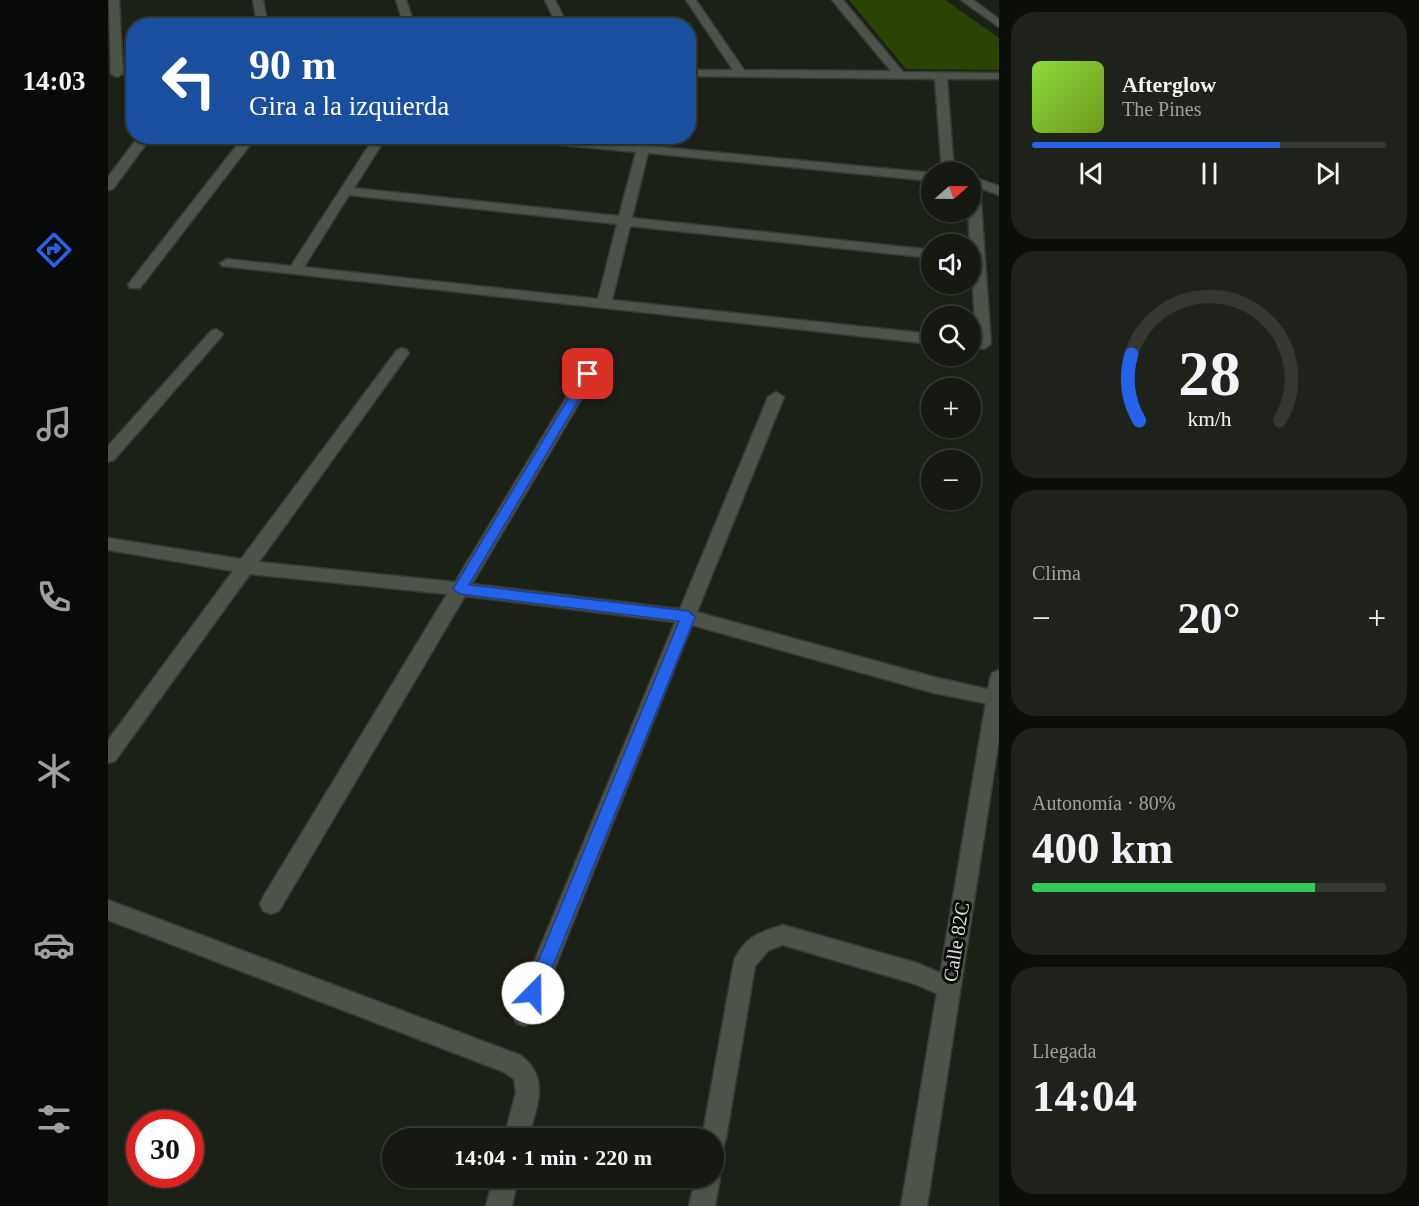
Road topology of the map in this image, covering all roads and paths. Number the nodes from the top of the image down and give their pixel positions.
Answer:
1 (114, 0) edge
2 (258, 0) edge
3 (401, 0) edge
4 (550, 0) edge
5 (691, 0) edge
6 (837, 0) edge
7 (966, 0) edge
8 (261, 18) edge
9 (407, 18) edge
10 (559, 18) edge
11 (999, 24) edge
12 (696, 73) edge
13 (112, 74) edge
14 (741, 74) junction
15 (899, 74) junction
16 (941, 75) junction
17 (999, 76) edge
18 (140, 144) edge
19 (245, 144) edge
20 (376, 144) edge
21 (644, 144) edge
22 (652, 144) edge
23 (947, 162) edge
24 (921, 176) edge
25 (999, 177) edge
26 (981, 180) edge
27 (981, 184) edge
28 (108, 186) edge
29 (346, 191) junction
30 (999, 191) edge
31 (624, 222) junction
32 (921, 253) edge
33 (227, 263) dead end
34 (296, 270) junction
35 (135, 285) dead end
36 (604, 303) junction
37 (981, 318) edge
38 (216, 334) dead end
39 (921, 338) edge
40 (981, 344) edge
41 (402, 353) dead end
42 (588, 374) dead end
43 (776, 397) dead end
44 (108, 456) edge
45 (108, 544) edge
46 (248, 567) junction
47 (460, 589) junction
48 (688, 617) junction
49 (998, 693) edge
50 (108, 755) edge
51 (271, 904) dead end
52 (108, 910) edge
53 (949, 988) junction
54 (524, 1015) dead end
55 (519, 1128) edge
56 (716, 1128) edge
57 (504, 1188) edge
58 (705, 1188) edge
59 (499, 1206) edge
60 (702, 1206) edge
61 (914, 1206) edge

1 - 13 street
2 - 8 street
3 - 9 street
4 - 10 street
5 - 14 street
6 - 15 street
7 - 11 street
12 - 14 street
14 - 15 street
15 - 16 street
16 - 17 street
16 - 23 street
18 - 28 street
19 - 35 street
20 - 29 street
21 - 31 street
22 - 24 street
25 - 26 street
27 - 30 street
29 - 31 street
29 - 34 street
31 - 32 street
31 - 36 street
33 - 34 street
34 - 36 street
36 - 39 street
37 - 40 street
38 - 44 street
41 - 46 street
42 - 47 street
43 - 48 street
45 - 46 street
46 - 47 street
46 - 50 street
47 - 48 street
47 - 51 street
48 - 49 street
48 - 54 street
49 - 53 street, Calle 82C
52 - 55 street
53 - 56 street
53 - 61 street, Calle 82C
57 - 59 street
58 - 60 street

